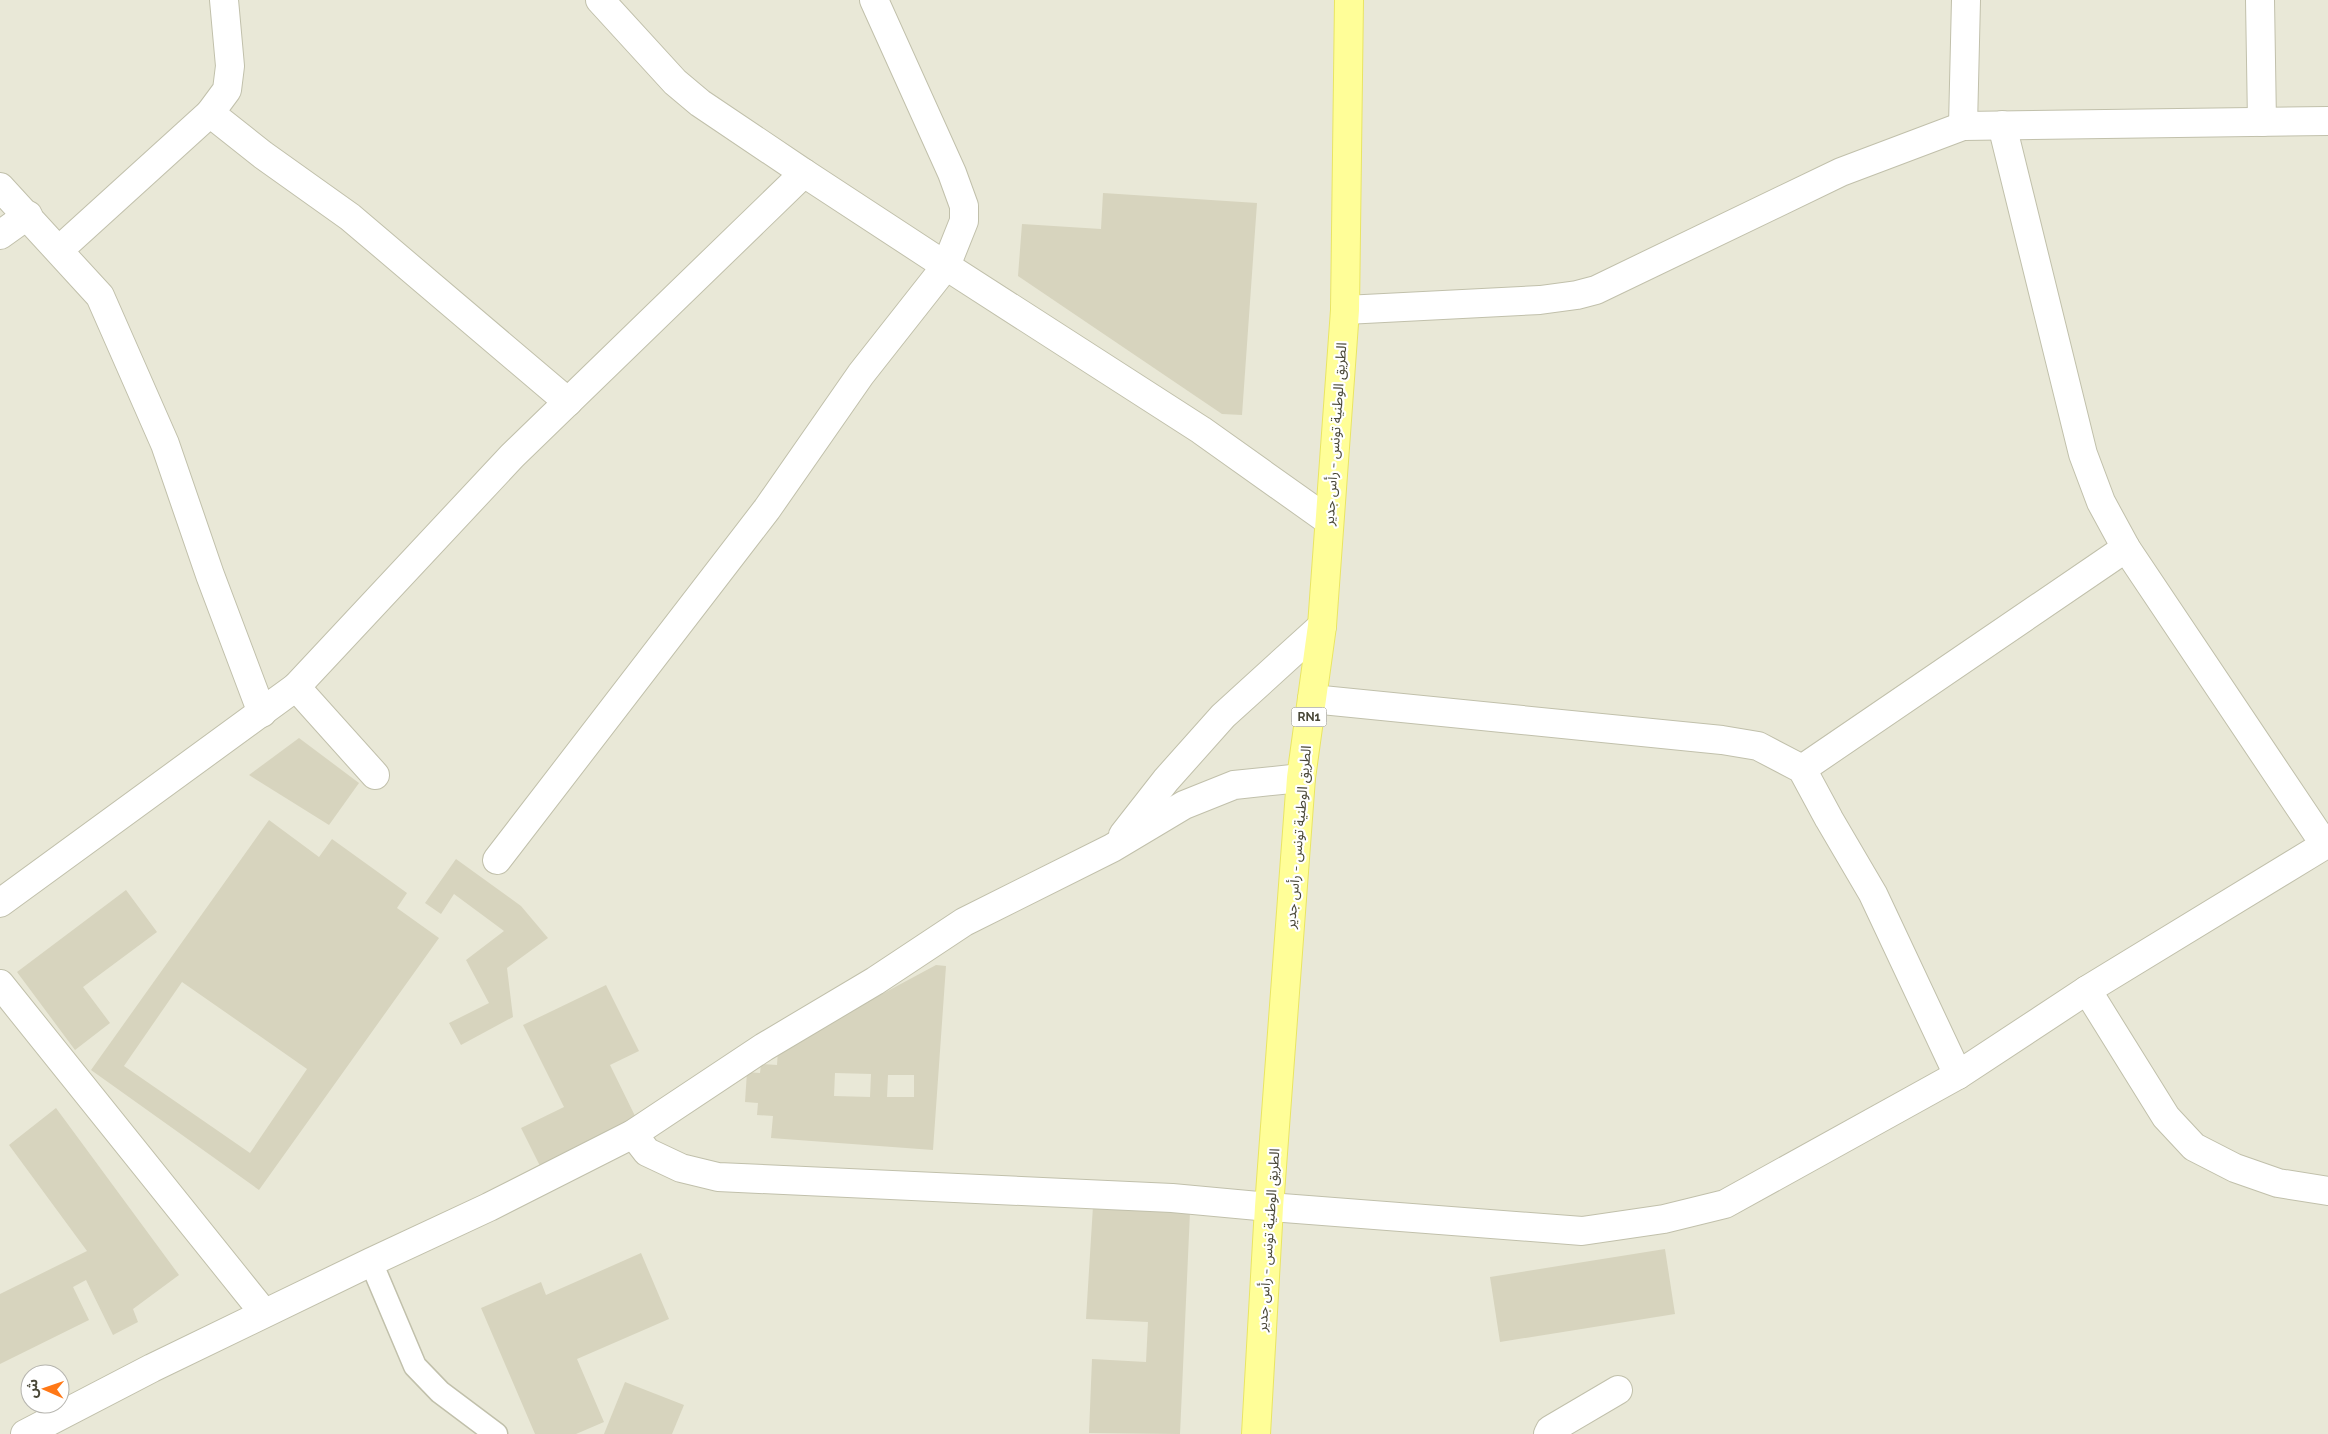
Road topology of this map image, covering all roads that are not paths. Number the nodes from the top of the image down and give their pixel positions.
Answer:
1 (224, 0) edge
2 (600, 0) edge
3 (874, 0) edge
4 (1349, 0) edge
5 (1966, 0) edge
6 (2260, 0) edge
7 (210, 114) junction
8 (2328, 120) edge
9 (2262, 122) junction
10 (2002, 125) junction
11 (1963, 126) junction
12 (804, 173) junction
13 (0, 187) edge
14 (28, 215) junction
15 (0, 235) edge
16 (59, 250) junction
17 (946, 266) junction
18 (1345, 310) junction
19 (568, 402) junction
20 (1329, 521) junction
21 (2126, 548) junction
22 (1322, 626) junction
23 (296, 687) junction
24 (1312, 699) junction
25 (262, 713) junction
26 (1802, 769) junction
27 (375, 775) dead end
28 (1301, 778) junction
29 (2327, 844) edge
30 (1112, 848) junction
31 (497, 860) dead end
32 (0, 903) edge
33 (0, 984) edge
34 (2087, 990) junction
35 (1958, 1075) junction
36 (633, 1134) junction
37 (2328, 1191) edge
38 (1269, 1207) junction
39 (370, 1262) junction
40 (264, 1313) junction
41 (1618, 1390) dead end
42 (25, 1434) edge
43 (496, 1434) edge
44 (1256, 1434) edge
45 (1548, 1434) edge

1 - 7 street
2 - 12 street
3 - 17 street
4 - 18 main road, الطريق الوطنية تونس - رأس جدير / RN1
5 - 11 street
6 - 9 street
7 - 16 street
7 - 19 street
8 - 9 street
9 - 10 street
10 - 11 street
10 - 21 street
11 - 18 street
12 - 17 street
12 - 19 street
13 - 14 street
14 - 15 street
14 - 16 street
16 - 25 street
17 - 20 street
17 - 31 street
18 - 20 main road, الطريق الوطنية تونس - رأس جدير / RN1
19 - 23 street
20 - 22 main road, الطريق الوطنية تونس - رأس جدير / RN1
21 - 26 street
21 - 29 street
22 - 24 main road, الطريق الوطنية تونس - رأس جدير / RN1
22 - 30 street
23 - 25 street
23 - 27 street
24 - 26 street
24 - 28 main road, الطريق الوطنية تونس - رأس جدير / RN1
25 - 32 street
26 - 35 street
28 - 30 street
28 - 38 main road, الطريق الوطنية تونس - رأس جدير / RN1
29 - 34 street
30 - 36 street
33 - 40 street
34 - 35 street
34 - 37 street
35 - 38 street
36 - 38 street
36 - 39 street
38 - 44 main road, الطريق الوطنية تونس - رأس جدير / RN1
39 - 40 street
39 - 43 lane
40 - 42 street
41 - 45 street

